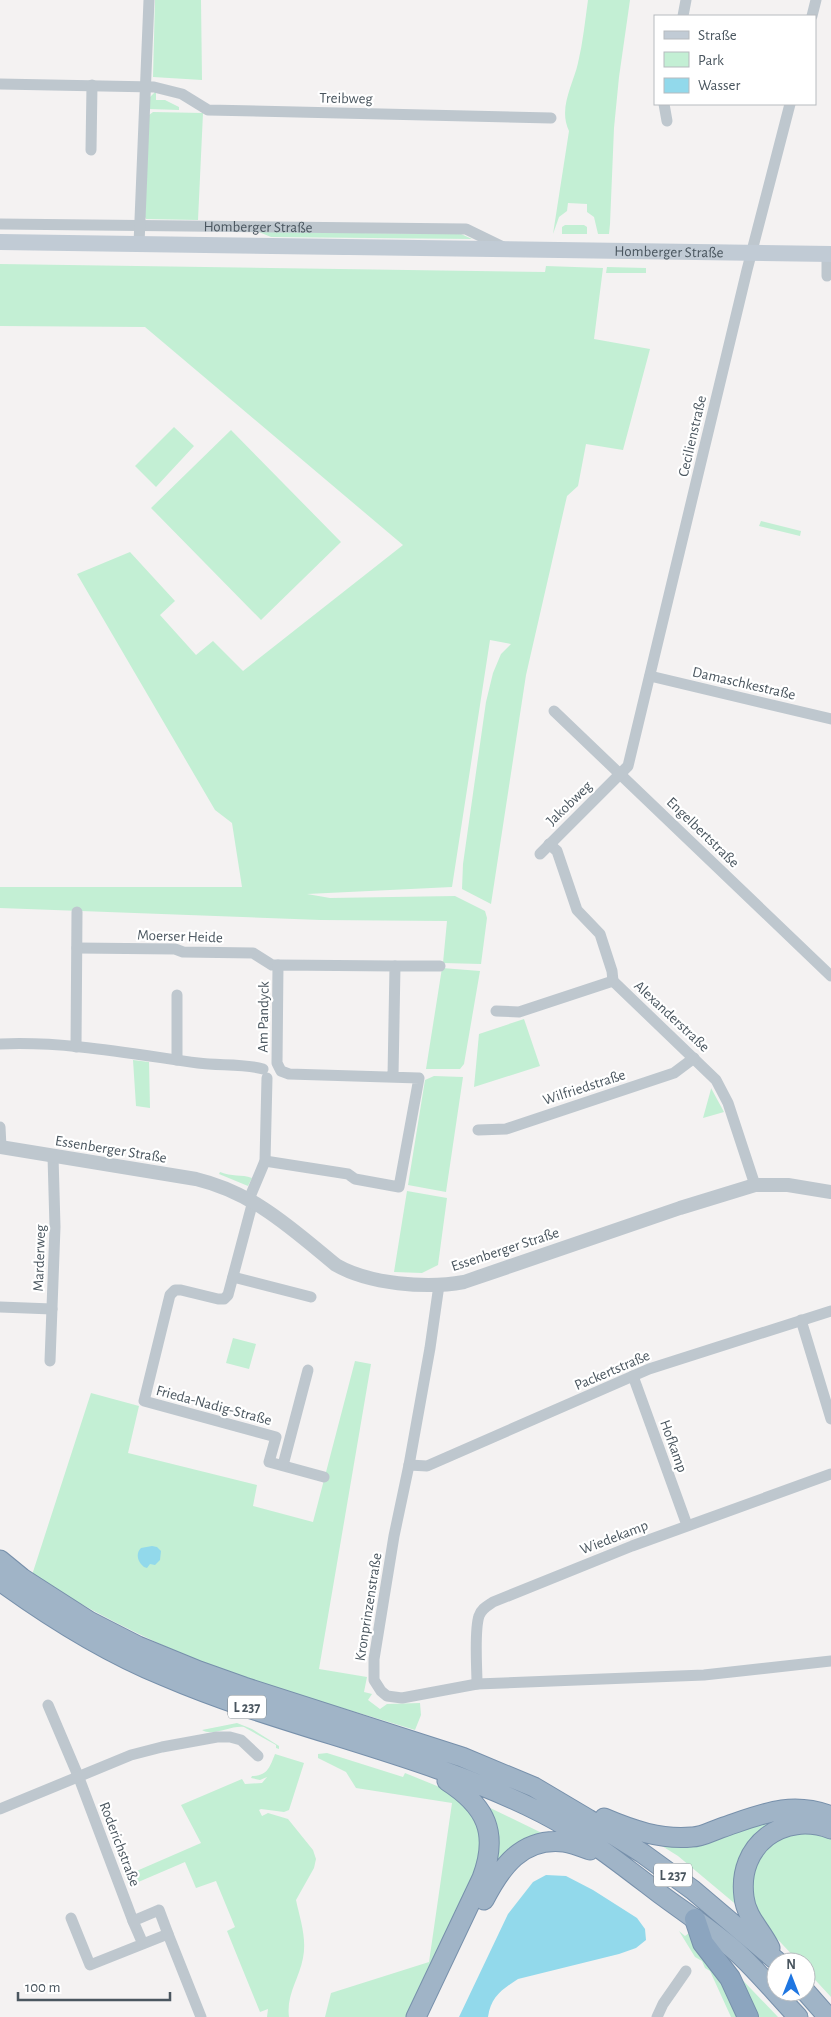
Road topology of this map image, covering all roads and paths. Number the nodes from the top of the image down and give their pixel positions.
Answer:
1 (149, 0) edge
2 (686, 0) edge
3 (816, 0) edge
4 (682, 15) edge
5 (812, 15) edge
6 (0, 84) edge
7 (92, 85) junction
8 (146, 86) junction
9 (664, 105) edge
10 (790, 105) edge
11 (552, 118) dead end
12 (667, 121) dead end
13 (91, 150) dead end
14 (0, 224) edge
15 (140, 226) junction
16 (0, 242) edge
17 (139, 244) junction
18 (510, 250) junction
19 (752, 253) junction
20 (829, 254) edge
21 (827, 276) dead end
22 (650, 676) junction
23 (554, 711) dead end
24 (831, 719) edge
25 (621, 773) junction
26 (549, 844) junction
27 (540, 854) dead end
28 (77, 912) dead end
29 (76, 948) junction
30 (278, 965) junction
31 (395, 966) junction
32 (440, 966) dead end
33 (831, 976) edge
34 (613, 981) junction
35 (178, 995) dead end
36 (496, 1011) dead end
37 (0, 1044) edge
38 (76, 1047) junction
39 (694, 1058) junction
40 (177, 1060) junction
41 (279, 1067) junction
42 (265, 1074) junction
43 (393, 1076) junction
44 (0, 1127) edge
45 (478, 1130) dead end
46 (0, 1147) edge
47 (53, 1156) junction
48 (266, 1161) junction
49 (755, 1185) junction
50 (831, 1192) edge
51 (251, 1200) junction
52 (233, 1277) junction
53 (439, 1285) junction
54 (310, 1297) dead end
55 (0, 1308) edge
56 (52, 1310) junction
57 (831, 1311) edge
58 (802, 1320) junction
59 (50, 1361) dead end
60 (308, 1370) dead end
61 (633, 1376) junction
62 (831, 1419) edge
63 (276, 1437) junction
64 (289, 1441) junction
65 (283, 1466) junction
66 (409, 1466) junction
67 (831, 1474) edge
68 (324, 1477) dead end
69 (687, 1525) junction
70 (0, 1560) edge
71 (0, 1581) edge
72 (831, 1661) edge
73 (477, 1684) junction
74 (48, 1705) dead end
75 (258, 1756) dead end
76 (418, 1763) junction
77 (79, 1778) junction
78 (561, 1802) junction
79 (0, 1809) edge
80 (831, 1816) edge
81 (831, 1829) edge
82 (610, 1856) junction
83 (71, 1918) dead end
84 (695, 1919) junction
85 (133, 1921) junction
86 (168, 1934) junction
87 (143, 1944) junction
88 (766, 1952) edge
89 (772, 1952) edge
90 (686, 1971) dead end
91 (815, 2002) edge
92 (201, 2017) edge
93 (416, 2017) edge
94 (425, 2017) edge
95 (656, 2017) edge
96 (748, 2017) edge
97 (798, 2017) edge
98 (828, 2017) edge

1 - 8 street
2 - 4 street
3 - 5 street
6 - 7 street, Treibweg
7 - 8 street, Treibweg
7 - 13 street
8 - 11 street, Treibweg
8 - 15 street
9 - 12 street
10 - 19 street, Cecilienstraße
14 - 15 street, Homberger Straße
15 - 17 street
15 - 18 street, Homberger Straße
16 - 17 main road, Homberger Straße
17 - 18 main road, Homberger Straße
18 - 19 main road, Homberger Straße
19 - 20 main road, Homberger Straße
19 - 22 street, Cecilienstraße
20 - 21 street, Homberger Straße
22 - 24 street, Damaschkestraße
22 - 25 street, Cecilienstraße
23 - 25 street, Engelbertstraße
25 - 26 street, Jakobweg
25 - 33 street, Engelbertstraße
26 - 27 street, Jakobweg
26 - 34 street
28 - 29 street
29 - 30 street, Moerser Heide
29 - 38 street
30 - 31 street, Am Pandyck
30 - 41 street, Am Pandyck
31 - 32 street, Am Pandyck
31 - 43 street
34 - 36 street, Alexanderstraße
34 - 39 street, Alexanderstraße
35 - 40 street
37 - 38 street
38 - 40 street
39 - 45 street, Wilfriedstraße
39 - 49 street, Alexanderstraße
40 - 42 street
41 - 42 street
41 - 43 street, Am Pandyck
42 - 48 street
43 - 48 street, Am Pandyck
44 - 46 street
46 - 47 street, Essenberger Straße
47 - 51 street, Essenberger Straße
47 - 56 street, Marderweg
48 - 51 street
49 - 50 street, Essenberger Straße
49 - 53 street, Essenberger Straße
51 - 52 street, Frieda-Nadig-Straße
51 - 53 street, Essenberger Straße
52 - 54 street
52 - 63 street, Frieda-Nadig-Straße
53 - 66 street, Kronprinzenstraße
55 - 56 street
56 - 59 street, Marderweg
57 - 58 street, Packertstraße
58 - 61 street, Packertstraße
58 - 62 street
60 - 64 street
61 - 66 street, Packertstraße
61 - 69 street, Hofkamp
63 - 64 street, Frieda-Nadig-Straße
63 - 65 street, Frieda-Nadig-Straße
64 - 65 street
65 - 68 street
66 - 73 street, Kronprinzenstraße
67 - 69 street, Wiedekamp
69 - 73 street, Wiedekamp
70 - 78 highway, L 237
71 - 76 highway, L 237
72 - 73 street, Kronprinzenstraße
74 - 77 street, Roderichstraße
75 - 77 street
76 - 82 highway, L 237
76 - 93 highway
77 - 79 street
77 - 85 street, Roderichstraße
78 - 80 highway
78 - 88 highway, L 237
81 - 89 highway
82 - 84 highway, L 237
82 - 94 highway
83 - 87 street
84 - 96 highway
84 - 97 highway, L 237
85 - 86 street
85 - 87 street, Roderichstraße
86 - 87 street
86 - 92 street
90 - 95 street
91 - 98 highway

